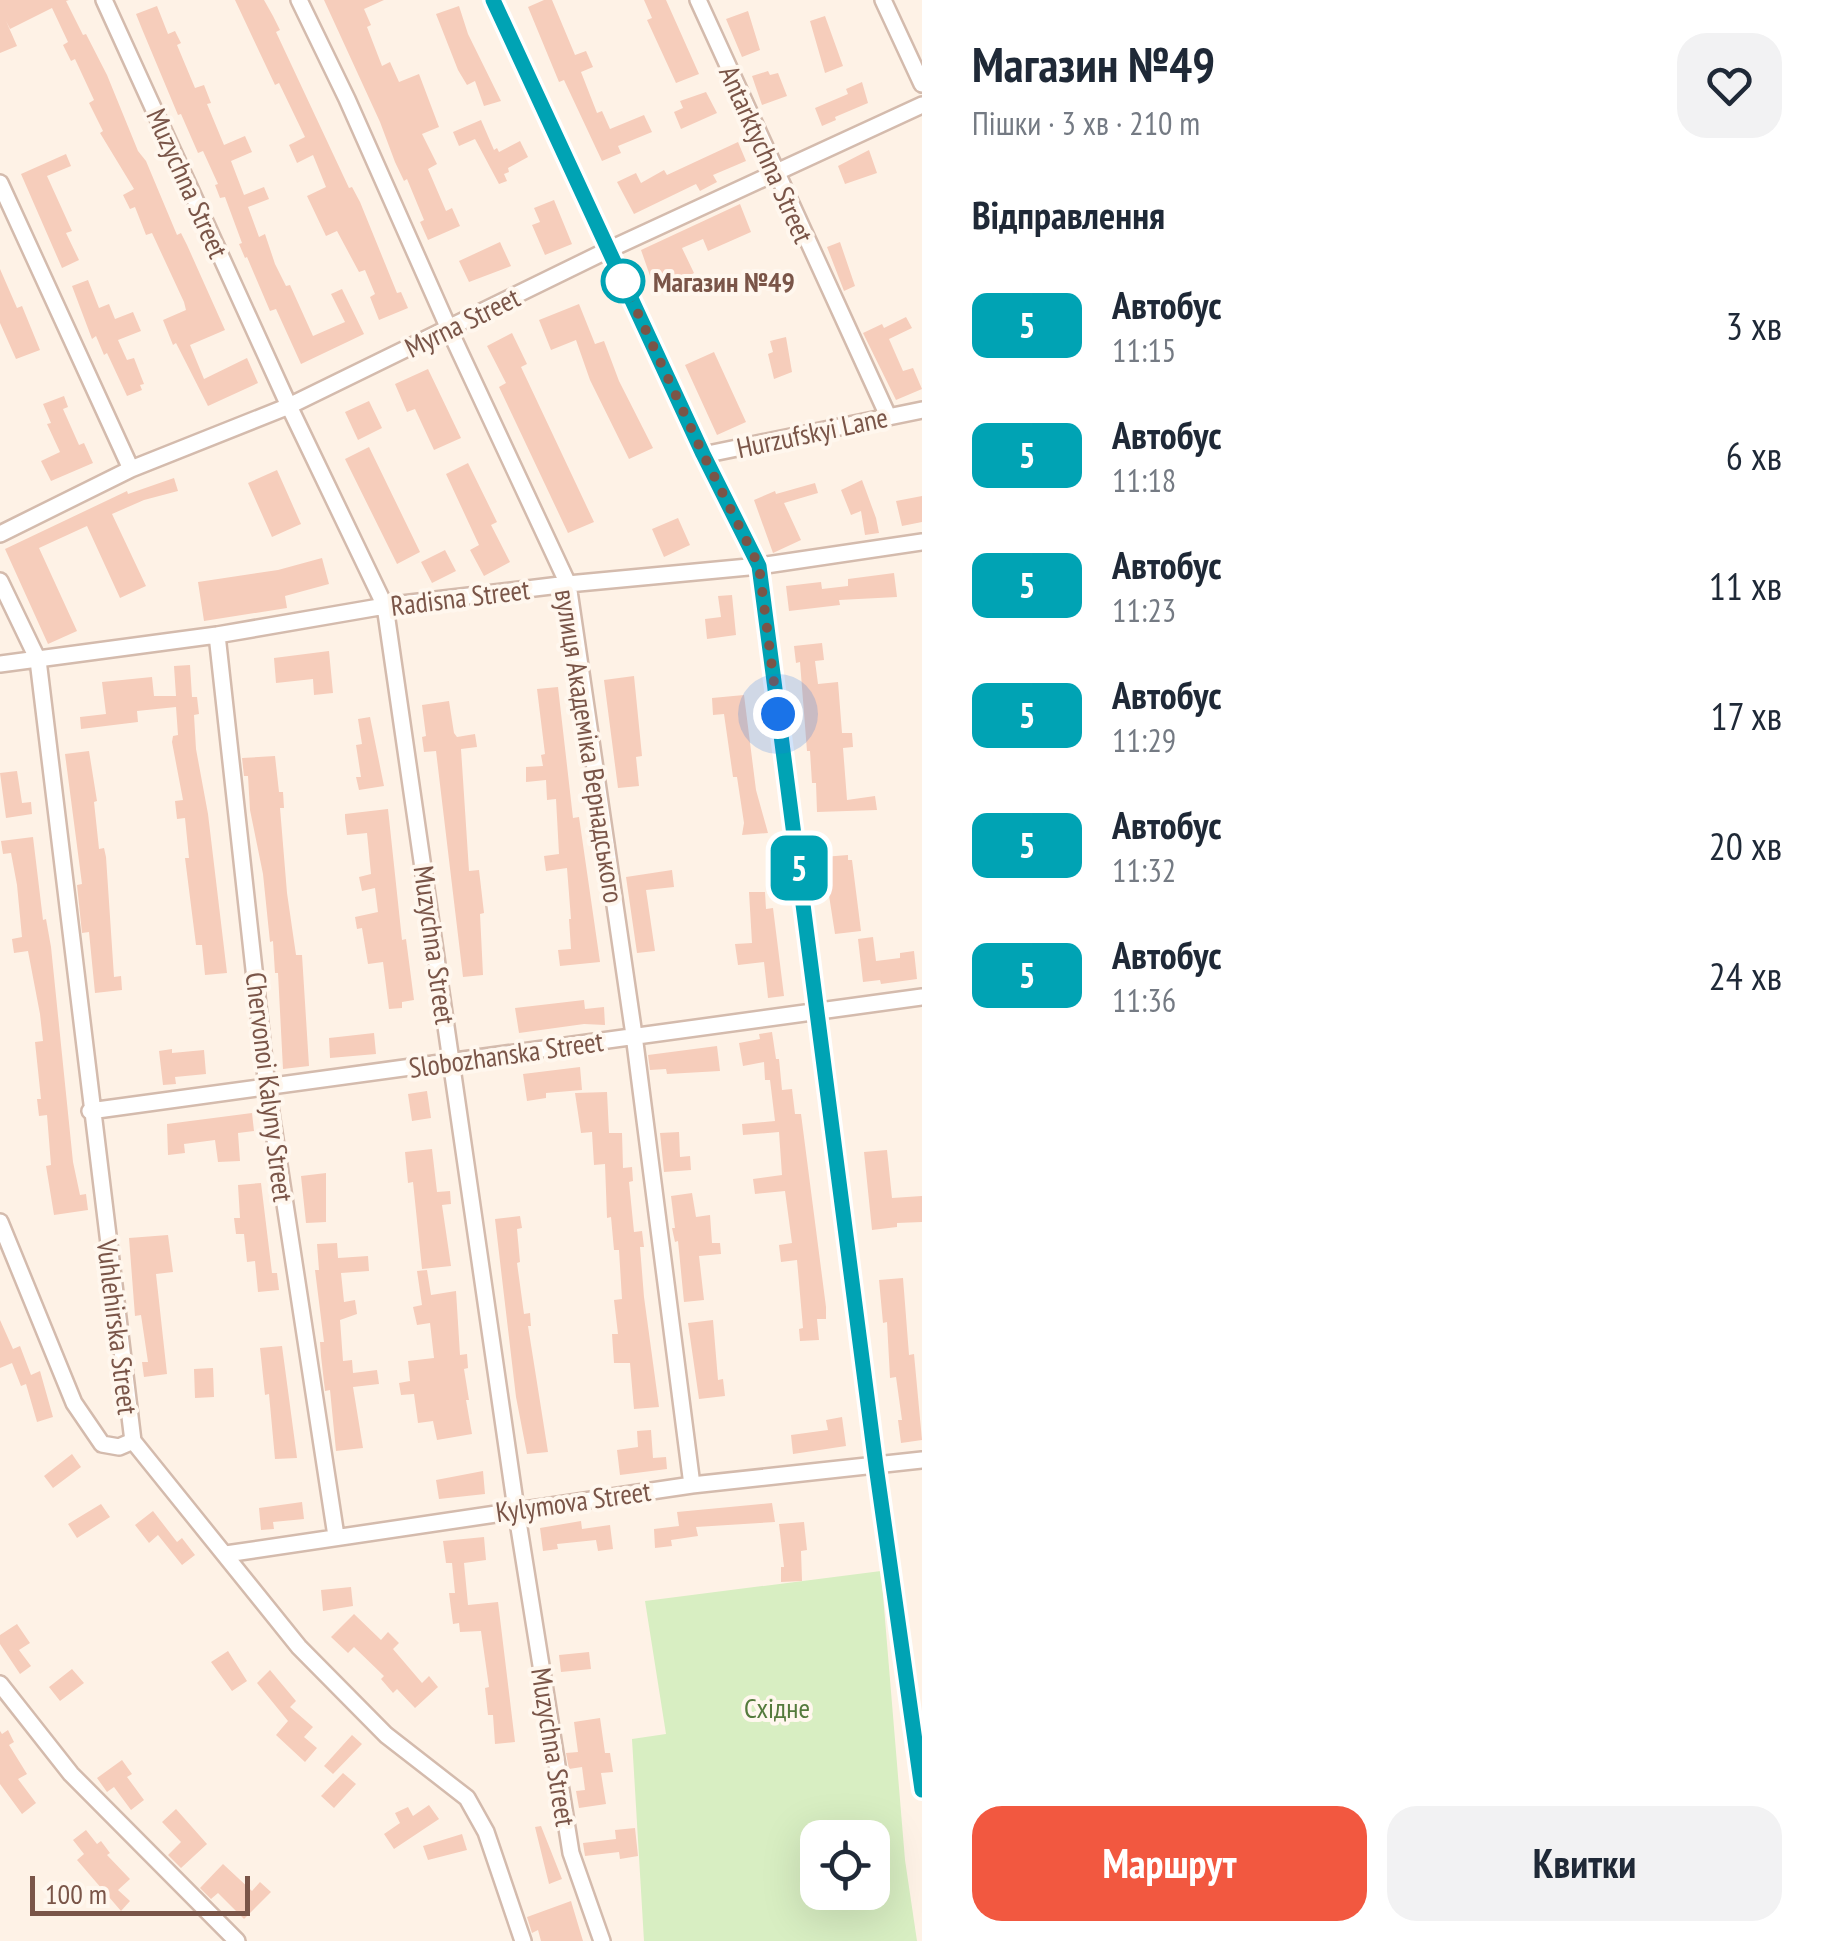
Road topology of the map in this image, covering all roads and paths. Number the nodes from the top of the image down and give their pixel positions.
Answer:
1 (104, 0) edge
2 (299, 0) edge
3 (492, 0) edge
4 (698, 0) edge
5 (883, 0) edge
6 (922, 84) edge
7 (922, 105) edge
8 (774, 173) junction
9 (0, 183) edge
10 (608, 250) junction
11 (449, 329) junction
12 (289, 406) junction
13 (922, 410) edge
14 (888, 416) junction
15 (703, 454) junction
16 (132, 469) junction
17 (0, 534) edge
18 (922, 542) edge
19 (759, 566) junction
20 (0, 581) edge
21 (568, 584) junction
22 (386, 606) junction
23 (217, 635) junction
24 (38, 660) junction
25 (0, 664) edge
26 (922, 997) edge
27 (818, 1010) junction
28 (634, 1035) junction
29 (452, 1062) junction
30 (267, 1087) junction
31 (90, 1111) junction
32 (0, 1222) edge
33 (133, 1441) junction
34 (922, 1460) edge
35 (876, 1466) junction
36 (692, 1485) junction
37 (516, 1509) junction
38 (336, 1536) junction
39 (226, 1554) junction
40 (0, 1684) edge
41 (922, 1790) edge
42 (237, 1941) edge
43 (523, 1941) edge
44 (602, 1941) edge

1 - 12 street, Muzychna Street
2 - 11 street, вулиця Академіка Вернадського
3 - 10 street
4 - 8 street, Antarktychna Street
5 - 6 street
7 - 8 street, Myrna Street
8 - 10 street, Myrna Street
8 - 14 street, Antarktychna Street
9 - 16 street
10 - 11 street, Myrna Street
10 - 15 street
11 - 12 street, Myrna Street
11 - 21 street, вулиця Академіка Вернадського
12 - 16 street, Myrna Street
12 - 22 street, Muzychna Street
13 - 14 street, Hurzufskyi Lane
14 - 15 street, Hurzufskyi Lane
15 - 19 street
16 - 17 street, Myrna Street
18 - 19 street, Radisna Street
19 - 21 street, Radisna Street
19 - 27 street
20 - 24 street, Vuhlehirska Street
21 - 22 street, Radisna Street
21 - 28 street, вулиця Академіка Вернадського
22 - 23 street, Radisna Street
22 - 29 street, Muzychna Street
23 - 24 street, Radisna Street
23 - 30 street, Chervonoi Kalyny Street
24 - 25 street, Radisna Street
24 - 31 street, Vuhlehirska Street
26 - 27 street, Slobozhanska Street
27 - 28 street, Slobozhanska Street
27 - 35 street
28 - 29 street, Slobozhanska Street
28 - 36 street, вулиця Академіка Вернадського
29 - 30 street, Slobozhanska Street
29 - 37 street, Muzychna Street
30 - 31 street, Slobozhanska Street
30 - 38 street, Chervonoi Kalyny Street
31 - 33 street, Vuhlehirska Street
32 - 33 street
33 - 39 street, Vuhlehirska Street
34 - 35 street, Kylymova Street
35 - 36 street, Kylymova Street
35 - 41 street
36 - 37 street, Kylymova Street
37 - 38 street, Kylymova Street
37 - 44 street, Muzychna Street
38 - 39 street, Kylymova Street
39 - 43 street, Vuhlehirska Street
40 - 42 street

